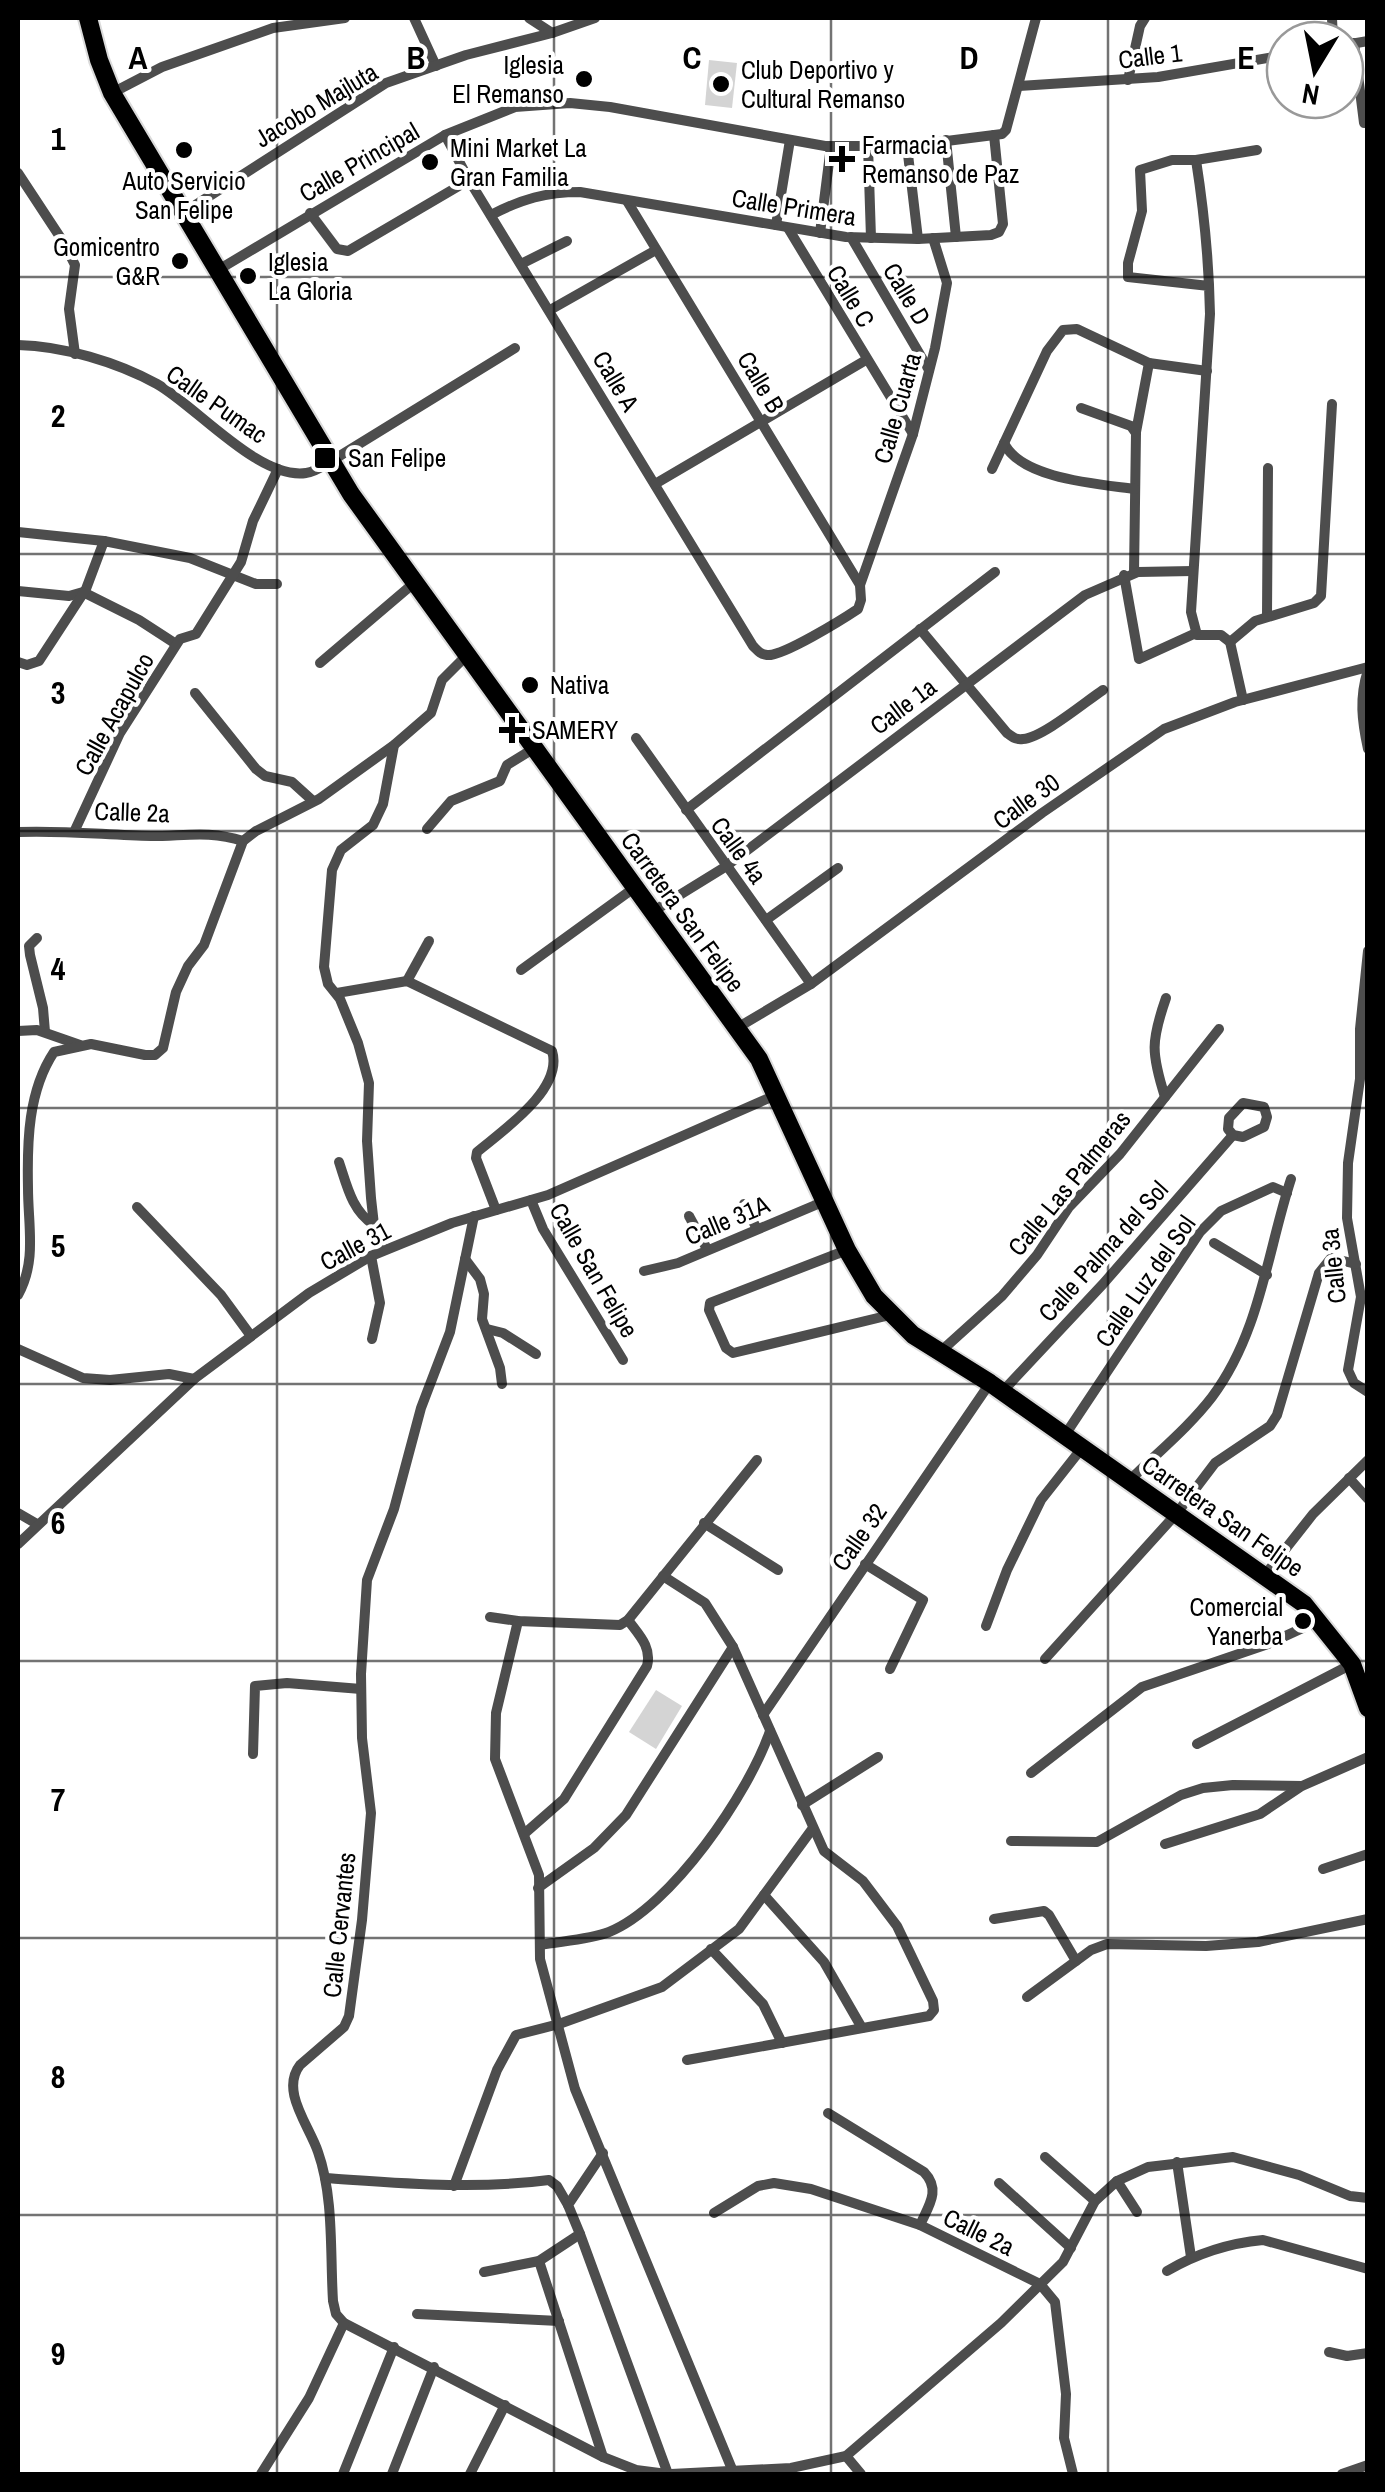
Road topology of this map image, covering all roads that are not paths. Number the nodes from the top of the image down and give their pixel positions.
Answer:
1 (88, 18) edge
2 (342, 18) edge
3 (414, 18) edge
4 (529, 18) edge
5 (595, 18) edge
6 (1036, 18) edge
7 (1144, 18) edge
8 (316, 20) edge
9 (552, 33) junction
10 (1265, 58) edge
11 (436, 66) junction
12 (1128, 80) junction
13 (1019, 86) junction
14 (112, 93) junction
15 (998, 134) junction
16 (445, 135) junction
17 (790, 140) junction
18 (946, 140) junction
19 (830, 146) junction
20 (868, 146) junction
21 (907, 146) junction
22 (1257, 150) dead end
23 (1196, 160) junction
24 (18, 173) edge
25 (468, 180) junction
26 (626, 201) junction
27 (184, 213) junction
28 (310, 213) junction
29 (491, 215) junction
30 (782, 226) junction
31 (820, 233) junction
32 (956, 236) junction
33 (851, 237) junction
34 (871, 238) junction
35 (933, 238) junction
36 (918, 239) junction
37 (567, 241) dead end
38 (656, 250) junction
39 (521, 264) junction
40 (218, 270) junction
41 (1209, 286) junction
42 (550, 310) junction
43 (18, 345) edge
44 (515, 348) dead end
45 (75, 354) junction
46 (866, 360) junction
47 (1148, 362) junction
48 (929, 370) junction
49 (1207, 371) junction
50 (1332, 404) dead end
51 (1081, 408) dead end
52 (762, 422) junction
53 (1136, 433) junction
54 (913, 434) junction
55 (1004, 443) junction
56 (333, 460) junction
57 (1268, 468) dead end
58 (278, 469) junction
59 (992, 469) dead end
60 (655, 484) junction
61 (1135, 489) junction
62 (18, 532) edge
63 (104, 541) junction
64 (995, 572) dead end
65 (1193, 572) junction
66 (1129, 574) junction
67 (233, 576) junction
68 (414, 583) junction
69 (277, 584) dead end
70 (860, 585) junction
71 (18, 591) edge
72 (83, 592) junction
73 (1266, 616) junction
74 (920, 629) junction
75 (1196, 633) junction
76 (1230, 642) junction
77 (176, 644) junction
78 (754, 646) joint
79 (466, 656) junction
80 (18, 662) edge
81 (320, 663) dead end
82 (1368, 669) edge
83 (967, 683) junction
84 (1102, 690) dead end
85 (195, 693) dead end
86 (1243, 700) junction
87 (636, 738) dead end
88 (394, 745) junction
89 (533, 748) junction
90 (1368, 750) edge
91 (314, 802) junction
92 (686, 810) junction
93 (427, 829) dead end
94 (76, 830) junction
95 (18, 832) edge
96 (244, 841) junction
97 (725, 867) junction
98 (838, 868) dead end
99 (634, 888) junction
100 (651, 912) junction
101 (766, 920) junction
102 (38, 938) dead end
103 (429, 941) dead end
104 (1368, 951) edge
105 (520, 970) dead end
106 (407, 981) junction
107 (811, 984) junction
108 (336, 994) junction
109 (1166, 998) dead end
110 (737, 1028) junction
111 (1219, 1029) dead end
112 (18, 1031) edge
113 (45, 1032) junction
114 (81, 1046) junction
115 (777, 1094) junction
116 (1164, 1096) junction
117 (1233, 1136) dead end
118 (339, 1162) dead end
119 (1291, 1179) dead end
120 (1286, 1192) junction
121 (532, 1200) junction
122 (825, 1201) junction
123 (744, 1204) dead end
124 (137, 1207) dead end
125 (23, 1208) edge
126 (496, 1210) junction
127 (474, 1216) junction
128 (689, 1216) dead end
129 (374, 1225) junction
130 (758, 1229) junction
131 (1214, 1242) dead end
132 (384, 1249) junction
133 (707, 1249) junction
134 (847, 1250) junction
135 (371, 1256) junction
136 (465, 1260) junction
137 (1356, 1264) junction
138 (644, 1272) dead end
139 (1267, 1275) junction
140 (18, 1295) edge
141 (890, 1315) junction
142 (487, 1330) junction
143 (252, 1336) junction
144 (372, 1339) dead end
145 (18, 1349) edge
146 (940, 1352) junction
147 (536, 1354) dead end
148 (623, 1360) dead end
149 (194, 1379) junction
150 (502, 1384) dead end
151 (996, 1388) junction
152 (1368, 1392) edge
153 (1065, 1436) junction
154 (1082, 1448) junction
155 (757, 1460) dead end
156 (1368, 1460) edge
157 (1349, 1478) junction
158 (1130, 1480) junction
159 (1368, 1498) edge
160 (18, 1513) edge
161 (1177, 1513) junction
162 (704, 1523) junction
163 (37, 1524) junction
164 (18, 1544) edge
165 (865, 1564) junction
166 (778, 1570) dead end
167 (1265, 1575) junction
168 (664, 1576) junction
169 (490, 1617) dead end
170 (628, 1620) junction
171 (518, 1621) junction
172 (1318, 1622) junction
173 (986, 1626) dead end
174 (733, 1647) junction
175 (1045, 1659) dead end
176 (1352, 1664) junction
177 (890, 1669) dead end
178 (362, 1690) junction
179 (1366, 1700) edge
180 (762, 1714) junction
181 (770, 1731) junction
182 (1197, 1744) dead end
183 (254, 1754) dead end
184 (878, 1756) dead end
185 (1368, 1758) edge
186 (1032, 1772) dead end
187 (1302, 1786) junction
188 (802, 1805) junction
189 (813, 1828) junction
190 (524, 1834) junction
191 (1011, 1841) dead end
192 (1164, 1844) dead end
193 (1368, 1854) edge
194 (1322, 1869) dead end
195 (538, 1888) junction
196 (764, 1895) junction
197 (994, 1919) dead end
198 (1368, 1919) edge
199 (540, 1945) junction
200 (712, 1950) junction
201 (1076, 1961) junction
202 (1028, 1997) dead end
203 (558, 2024) junction
204 (862, 2028) junction
205 (782, 2043) junction
206 (687, 2060) dead end
207 (828, 2113) dead end
208 (604, 2153) junction
209 (1046, 2156) dead end
210 (1177, 2162) junction
211 (325, 2178) junction
212 (1117, 2180) junction
213 (999, 2183) dead end
214 (454, 2186) junction
215 (1368, 2198) edge
216 (1095, 2201) junction
217 (568, 2205) junction
218 (1137, 2212) dead end
219 (714, 2213) dead end
220 (920, 2225) junction
221 (580, 2234) junction
222 (1071, 2248) junction
223 (1191, 2257) junction
224 (539, 2261) junction
225 (1368, 2269) edge
226 (1167, 2271) dead end
227 (484, 2272) dead end
228 (1040, 2284) junction
229 (417, 2314) dead end
230 (559, 2322) junction
231 (344, 2323) junction
232 (394, 2348) junction
233 (1328, 2352) dead end
234 (1368, 2352) edge
235 (434, 2367) junction
236 (505, 2404) junction
237 (846, 2456) junction
238 (603, 2457) junction
239 (1368, 2465) edge
240 (791, 2471) edge
241 (261, 2474) edge
242 (343, 2474) edge
243 (392, 2474) edge
244 (470, 2474) edge
245 (669, 2474) edge
246 (684, 2474) edge
247 (734, 2474) edge
248 (860, 2474) edge
249 (1073, 2474) edge
250 (1342, 2474) edge

1 - 14 main road, Carretera San Felipe
2 - 8 street
3 - 11 street
4 - 9 street
5 - 9 street, Jacobo Majluta
6 - 13 street
7 - 12 street
8 - 14 street
9 - 11 street, Jacobo Majluta
10 - 12 street, Calle 1
11 - 27 street, Jacobo Majluta
12 - 13 street, Calle 1
13 - 15 street
14 - 27 main road, Carretera San Felipe
15 - 18 street, Calle Principal
15 - 32 street, Calle Primera
16 - 17 street, Calle Principal
16 - 25 street, Calle A
16 - 28 street, Calle Principal
17 - 19 street, Calle Principal
17 - 30 street
18 - 21 street, Calle Principal
18 - 32 street
19 - 20 street, Calle Principal
19 - 31 street
20 - 21 street, Calle Principal
20 - 34 street
21 - 36 street
22 - 23 street
23 - 41 street
23 - 41 street
24 - 45 street
25 - 28 street
25 - 29 street, Calle A
26 - 29 street, Calle Primera
26 - 30 street, Calle Primera
26 - 38 street, Calle B
27 - 40 main road, Carretera San Felipe
28 - 40 street, Calle Principal
29 - 39 street, Calle A
30 - 31 street, Calle Primera
30 - 46 street, Calle C
31 - 33 street, Calle Primera
32 - 35 street, Calle Primera
33 - 34 street, Calle Primera
33 - 48 street, Calle D
34 - 36 street, Calle Primera
35 - 36 street, Calle Primera
35 - 48 street, Calle Cuarta
37 - 39 street
38 - 42 street
38 - 52 street, Calle B
39 - 42 street, Calle A
40 - 56 main road, Carretera San Felipe
41 - 49 street
42 - 60 street, Calle A
43 - 45 street, Calle Pumac
44 - 56 street, Calle Pumac
45 - 58 street, Calle Pumac
46 - 52 street
46 - 54 street, Calle C
47 - 49 street
47 - 53 street
47 - 55 street
48 - 54 street, Calle Cuarta
49 - 65 street
50 - 73 street
51 - 53 street
52 - 60 street
52 - 70 street, Calle B
53 - 61 street
54 - 70 street, Calle Cuarta
55 - 59 street
55 - 61 street
56 - 58 street, Calle Pumac
56 - 68 main road, Carretera San Felipe
57 - 73 street
58 - 67 street, Calle Acapulco
60 - 78 street, Calle A
61 - 66 street
62 - 63 street
63 - 67 street
63 - 72 street
64 - 74 street
65 - 66 street, Calle 1a
65 - 75 street
66 - 75 street
66 - 83 street, Calle 1a
67 - 69 street
67 - 77 street, Calle Acapulco
68 - 79 main road, Carretera San Felipe
68 - 81 street
70 - 78 street, Calle Cuarta
71 - 72 street
72 - 77 street
72 - 80 street
73 - 76 street
74 - 83 street
74 - 92 street
75 - 76 street
76 - 86 street
77 - 94 street, Calle Acapulco
79 - 88 street
79 - 89 main road, Carretera San Felipe
82 - 86 street, Calle 30
82 - 90 street
83 - 84 street
83 - 97 street, Calle 1a
85 - 91 street
86 - 107 street, Calle 30
87 - 92 street, Calle 4a
88 - 91 street
88 - 108 street
89 - 93 street
89 - 99 main road, Carretera San Felipe
91 - 96 street
92 - 97 street, Calle 4a
94 - 95 street, Calle 2a
94 - 96 street, Calle 2a
96 - 114 street
97 - 100 street, Calle 1a
97 - 101 street, Calle 4a
98 - 101 street
99 - 100 main road, Carretera San Felipe
99 - 105 street
100 - 110 main road, Carretera San Felipe
101 - 107 street, Calle 4a
102 - 113 street
103 - 106 street
104 - 137 street, Calle 3a
106 - 108 street
106 - 126 street
107 - 110 street, Calle 30
108 - 129 street
109 - 116 street
110 - 115 main road, Carretera San Felipe
111 - 116 street, Calle Las Palmeras
112 - 113 street
113 - 114 street
114 - 125 street
115 - 121 street, Calle 31
115 - 122 main road, Carretera San Felipe
116 - 146 street, Calle Las Palmeras
117 - 151 street, Calle Palma del Sol
118 - 129 street
119 - 120 street
120 - 139 street
120 - 153 street, Calle Luz del Sol
121 - 126 street, Calle 31
121 - 148 street, Calle San Felipe
122 - 130 street, Calle 31A
122 - 134 main road, Carretera San Felipe
123 - 130 street
124 - 143 street
125 - 140 street
126 - 127 street, Calle 31
127 - 132 street, Calle 31
127 - 136 street, Calle Cervantes
128 - 133 street
129 - 132 street
130 - 133 street, Calle 31A
131 - 139 street
132 - 135 street, Calle 31
133 - 138 street, Calle 31A
134 - 141 main road, Carretera San Felipe
134 - 141 street
135 - 143 street, Calle 31
135 - 144 street
136 - 142 street
136 - 178 street, Calle Cervantes
137 - 152 street, Calle 3a
137 - 161 street
139 - 158 street
141 - 146 main road, Carretera San Felipe
142 - 147 street
142 - 150 street
143 - 149 street, Calle 31
145 - 149 street
146 - 151 main road, Carretera San Felipe
149 - 163 street, Calle 31
151 - 153 main road, Carretera San Felipe
151 - 165 street, Calle 32
153 - 154 main road, Carretera San Felipe
154 - 158 main road, Carretera San Felipe
154 - 173 street
155 - 162 street
156 - 157 street
157 - 159 street
157 - 167 street
158 - 161 main road, Carretera San Felipe
160 - 163 street
161 - 167 main road, Carretera San Felipe
161 - 175 street
162 - 166 street
162 - 168 street
163 - 164 street, Calle 31
165 - 177 street
165 - 180 street, Calle 32
167 - 172 main road, Carretera San Felipe
168 - 170 street
168 - 174 street
169 - 171 street
170 - 171 street
170 - 190 street
171 - 190 street
172 - 176 main road, Carretera San Felipe
172 - 186 street
174 - 180 street
174 - 195 street
176 - 179 main road, Carretera San Felipe
176 - 182 street
178 - 183 street
178 - 211 street, Calle Cervantes
180 - 181 street
181 - 188 street
181 - 199 street
184 - 188 street
185 - 187 street
187 - 191 street
187 - 192 street
188 - 189 street
189 - 196 street
189 - 204 street
190 - 195 street
193 - 194 street
195 - 199 street
196 - 200 street
196 - 204 street
197 - 201 street
198 - 201 street
199 - 203 street
200 - 203 street
200 - 205 street
201 - 202 street
203 - 208 street
203 - 214 street
204 - 205 street
205 - 206 street
207 - 220 street
208 - 217 street
208 - 247 street
209 - 216 street
210 - 212 street
210 - 215 street
210 - 223 street
211 - 214 street
211 - 231 street, Calle Cervantes
212 - 216 street
212 - 218 street
213 - 222 street
214 - 217 street
216 - 222 street
217 - 221 street
219 - 220 street, Calle 2a
220 - 228 street, Calle 2a
221 - 224 street
221 - 245 street
222 - 228 street
223 - 225 street
223 - 226 street
224 - 227 street
224 - 230 street
228 - 237 street
228 - 249 street
229 - 230 street
230 - 238 street
231 - 232 street
231 - 241 street
232 - 235 street
232 - 242 street
233 - 234 street
235 - 236 street
235 - 243 street
236 - 238 street
236 - 244 street
237 - 240 street
237 - 248 street
238 - 245 street
239 - 250 street
240 - 247 street
245 - 246 street
246 - 247 street

